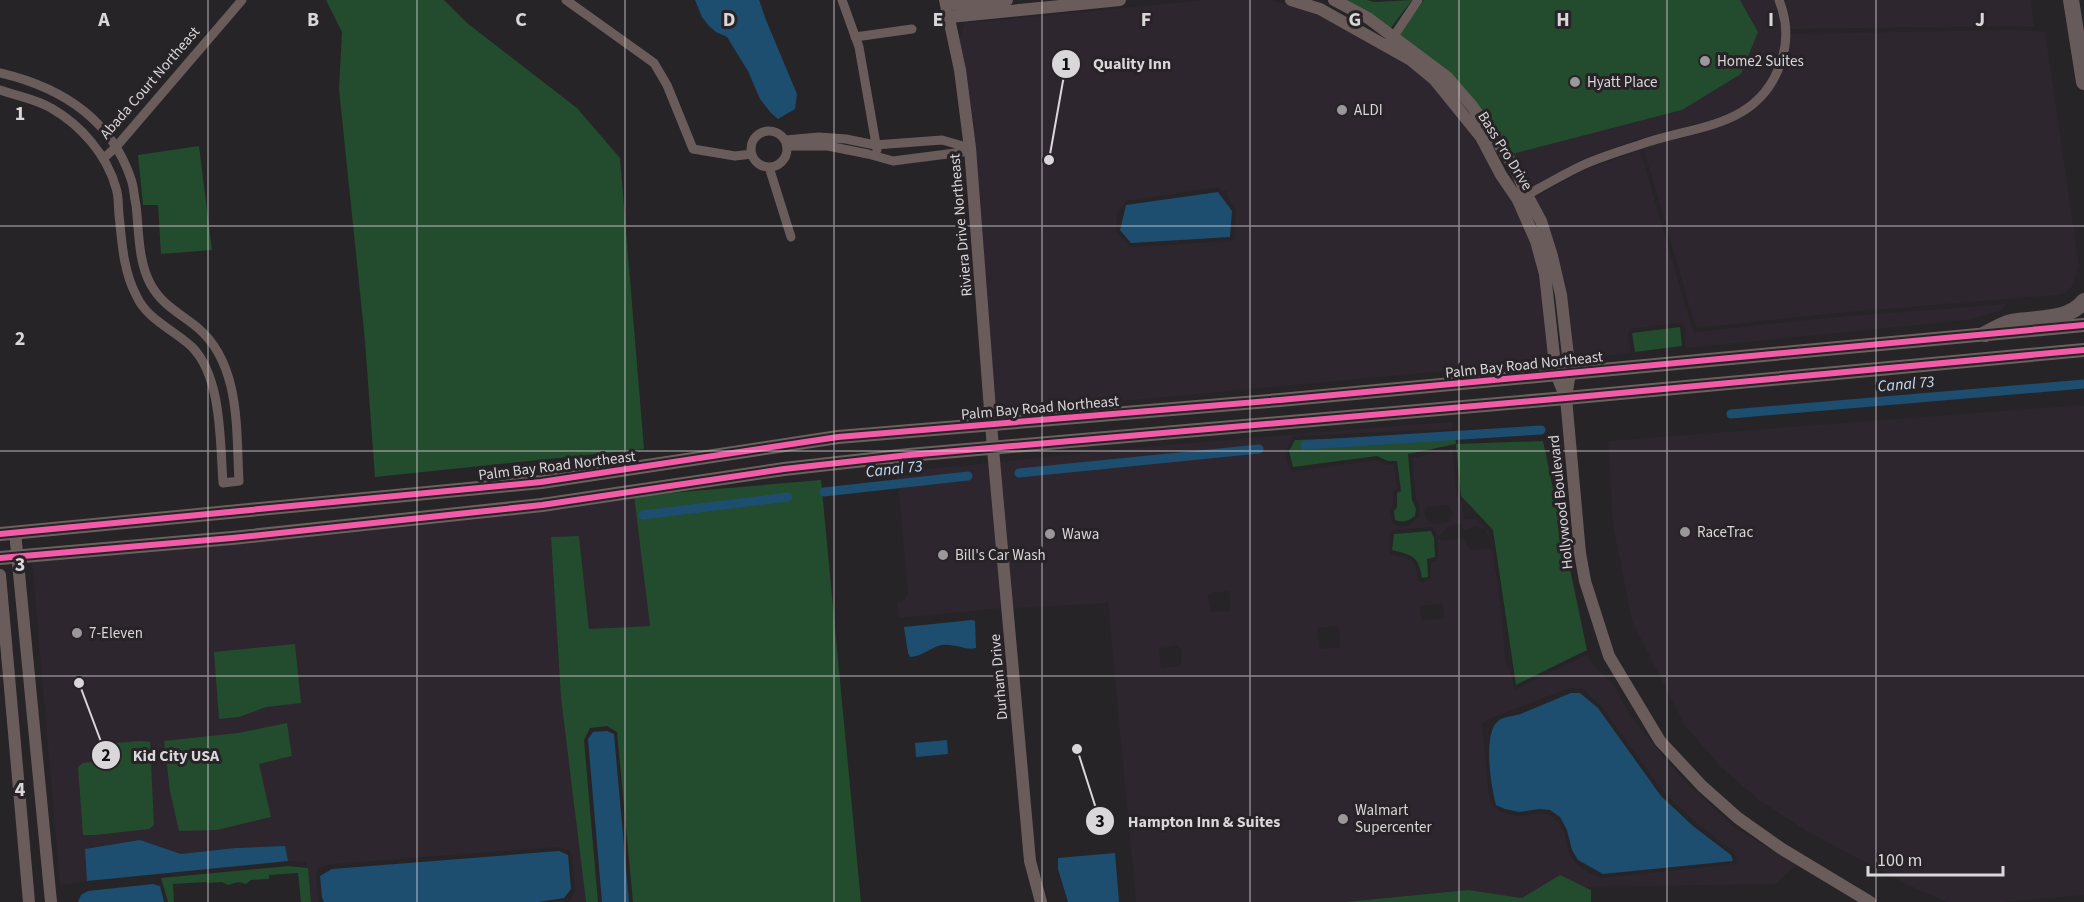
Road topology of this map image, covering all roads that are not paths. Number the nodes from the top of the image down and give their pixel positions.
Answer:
1 (242, 0) edge
2 (566, 0) edge
3 (842, 0) edge
4 (1007, 0) edge
5 (1120, 0) edge
6 (1290, 0) edge
7 (1334, 0) edge
8 (1418, 0) edge
9 (1779, 0) edge
10 (2071, 0) edge
11 (947, 7) edge
12 (912, 29) dead end
13 (855, 37) junction
14 (1390, 42) junction
15 (0, 73) edge
16 (2084, 82) edge
17 (0, 90) edge
18 (786, 143) junction
19 (875, 145) junction
20 (116, 147) junction
21 (970, 148) junction
22 (752, 154) junction
23 (881, 157) junction
24 (104, 158) junction
25 (769, 167) junction
26 (1527, 195) junction
27 (791, 237) dead end
28 (2084, 300) edge
29 (2084, 325) edge
30 (1985, 334) junction
31 (2084, 350) edge
32 (1563, 373) junction
33 (1314, 397) junction
34 (1566, 398) junction
35 (1280, 400) junction
36 (1281, 423) junction
37 (991, 424) junction
38 (1254, 425) junction
39 (993, 449) junction
40 (541, 483) junction
41 (542, 505) junction
42 (15, 532) junction
43 (0, 534) edge
44 (17, 557) junction
45 (0, 558) edge
46 (0, 575) edge
47 (43, 823) junction
48 (45, 846) junction
49 (25, 848) junction
50 (26, 870) junction
51 (29, 902) edge
52 (51, 902) edge
53 (1041, 902) edge
54 (1870, 902) edge

1 - 20 street, Abada Court Northeast
2 - 22 street
3 - 13 street
4 - 11 street
5 - 11 street
6 - 14 street, Bass Pro Drive
7 - 14 street, Bass Pro Drive
8 - 14 street
9 - 26 street
10 - 16 highway
11 - 21 street, Riviera Drive Northeast
12 - 13 street
13 - 19 street
14 - 26 street, Bass Pro Drive
14 - 32 street, Bass Pro Drive
15 - 20 street
17 - 24 street
18 - 19 street
18 - 22 street
18 - 23 street
18 - 25 street
19 - 21 street
19 - 23 street
20 - 24 street, Abada Court Northeast
20 - 24 street
21 - 23 street
21 - 37 street, Riviera Drive Northeast
22 - 25 street
25 - 27 street
26 - 32 street, Bass Pro Drive
28 - 30 highway
29 - 30 main road, Palm Bay Road Northeast
30 - 32 main road, Palm Bay Road Northeast
31 - 34 main road
32 - 33 main road, Palm Bay Road Northeast
32 - 34 street, Bass Pro Drive
33 - 35 main road, Palm Bay Road Northeast
33 - 36 main road
34 - 36 main road
34 - 54 street, Hollywood Boulevard
35 - 37 main road, Palm Bay Road Northeast
35 - 38 main road
36 - 38 main road
37 - 39 street, Riviera Drive Northeast
37 - 40 main road, Palm Bay Road Northeast
38 - 39 main road
39 - 41 main road
39 - 53 street, Durham Drive
40 - 41 main road
40 - 42 main road, Palm Bay Road Northeast
41 - 44 main road
42 - 43 main road, Palm Bay Road Northeast
42 - 44 street
44 - 45 main road
44 - 47 street
46 - 49 street
47 - 48 street
47 - 49 street
48 - 50 street
48 - 52 street
49 - 50 street
50 - 51 street

